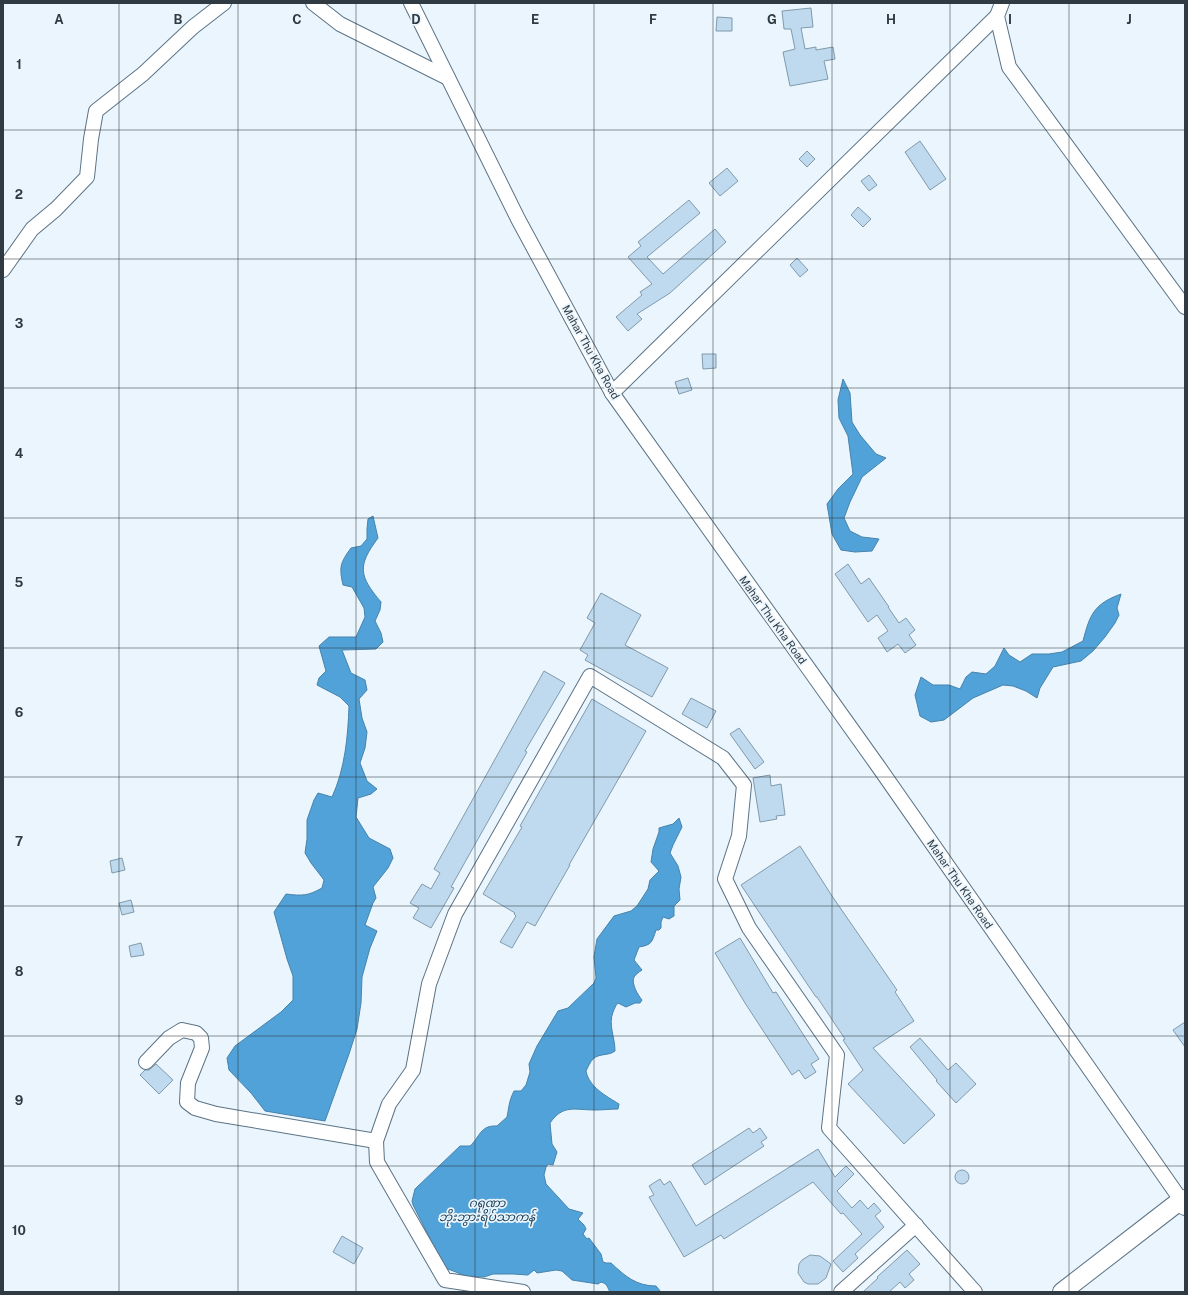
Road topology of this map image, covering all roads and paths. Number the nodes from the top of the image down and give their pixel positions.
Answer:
1 (224, 3) edge
2 (313, 3) edge
3 (411, 3) edge
4 (1002, 3) edge
5 (997, 16) junction
6 (448, 78) junction
7 (3, 270) edge
8 (1185, 307) edge
9 (612, 393) junction
10 (146, 1062) dead end
11 (376, 1140) junction
12 (1184, 1201) edge
13 (916, 1226) junction
14 (523, 1292) edge
15 (841, 1292) edge
16 (975, 1292) edge
17 (1062, 1292) edge

1 - 7 street
2 - 6 street
3 - 6 street, Mahar Thu Kha Road
4 - 5 street
5 - 8 street
5 - 9 street
6 - 9 street, Mahar Thu Kha Road
9 - 12 street, Mahar Thu Kha Road
10 - 11 street
11 - 13 street
11 - 14 street
12 - 17 main road
13 - 15 street
13 - 16 street

